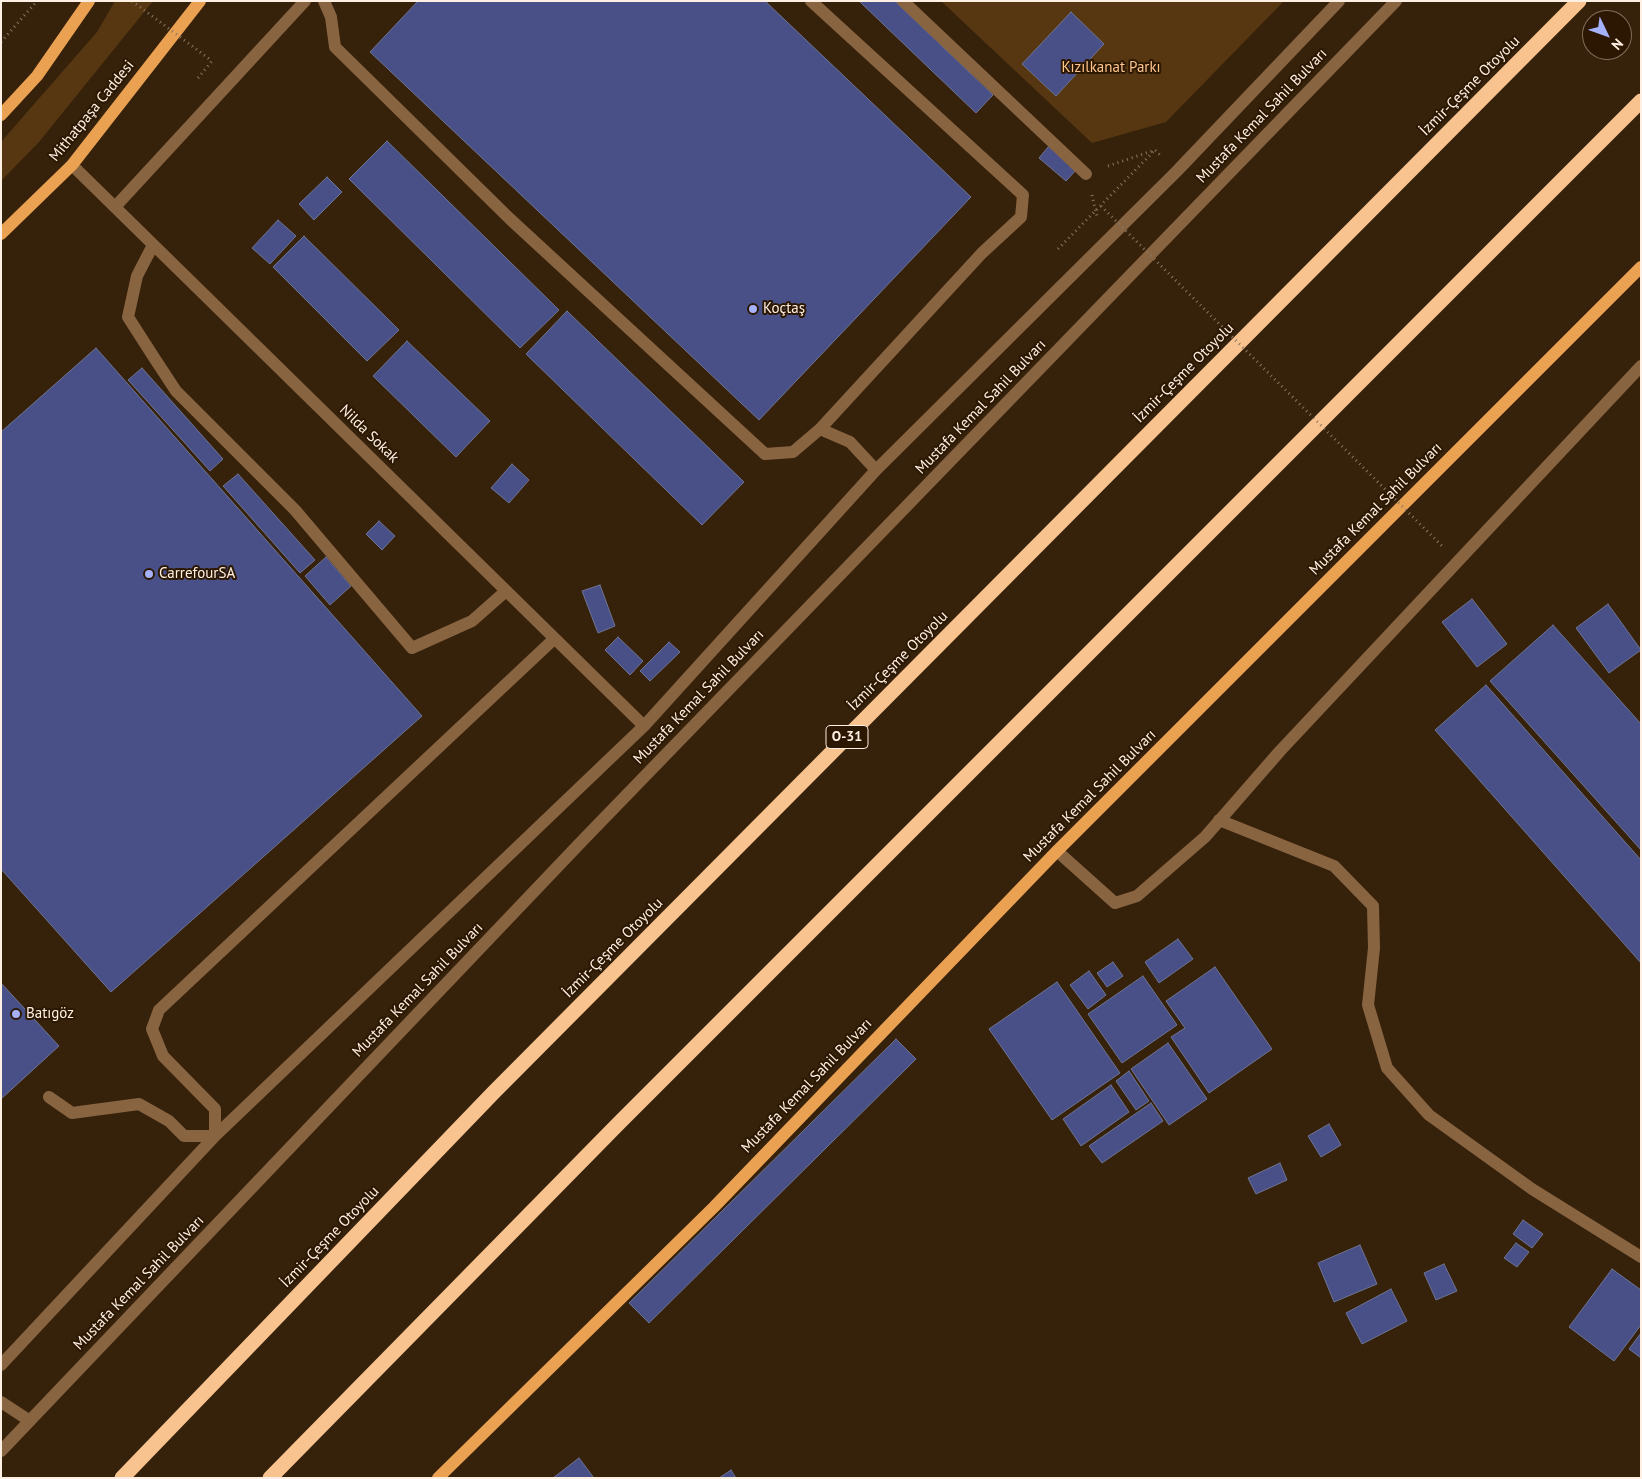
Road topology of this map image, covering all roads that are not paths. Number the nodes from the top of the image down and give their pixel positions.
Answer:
1 (89, 1) edge
2 (200, 1) edge
3 (305, 1) edge
4 (324, 1) edge
5 (811, 1) edge
6 (903, 1) edge
7 (1339, 1) edge
8 (1396, 1) edge
9 (1579, 1) edge
10 (1641, 101) edge
11 (1, 115) edge
12 (72, 165) junction
13 (1086, 174) dead end
14 (114, 207) junction
15 (1, 234) edge
16 (153, 245) junction
17 (1641, 267) edge
18 (1641, 366) edge
19 (820, 430) junction
20 (876, 470) junction
21 (506, 591) junction
22 (554, 638) junction
23 (644, 726) junction
24 (1219, 820) junction
25 (1057, 851) junction
26 (48, 1097) dead end
27 (215, 1136) junction
28 (1641, 1258) edge
29 (1, 1365) edge
30 (1, 1402) edge
31 (30, 1421) junction
32 (1, 1451) edge
33 (122, 1478) edge
34 (270, 1478) edge
35 (438, 1478) edge

1 - 11 main road
2 - 12 main road, Mithatpaşa Caddesi
3 - 14 street
4 - 19 street
5 - 19 street
6 - 13 street
7 - 20 street, Mustafa Kemal Sahil Bulvarı
8 - 31 street, Mustafa Kemal Sahil Bulvarı
9 - 33 highway, İzmir-Çeşme Otoyolu / O-31
10 - 34 highway
12 - 14 street, Nilda Sokak
12 - 15 main road, Mithatpaşa Caddesi
14 - 16 street, Nilda Sokak
16 - 21 street, Nilda Sokak
16 - 21 street
17 - 25 main road, Mustafa Kemal Sahil Bulvarı
18 - 24 street
19 - 20 street
20 - 23 street, Mustafa Kemal Sahil Bulvarı
21 - 22 street, Nilda Sokak
22 - 23 street, Nilda Sokak
22 - 27 street
23 - 27 street, Mustafa Kemal Sahil Bulvarı
24 - 25 street
24 - 28 street
25 - 35 main road, Mustafa Kemal Sahil Bulvarı
26 - 27 street
27 - 29 street, Mustafa Kemal Sahil Bulvarı
30 - 31 street
31 - 32 street, Mustafa Kemal Sahil Bulvarı

